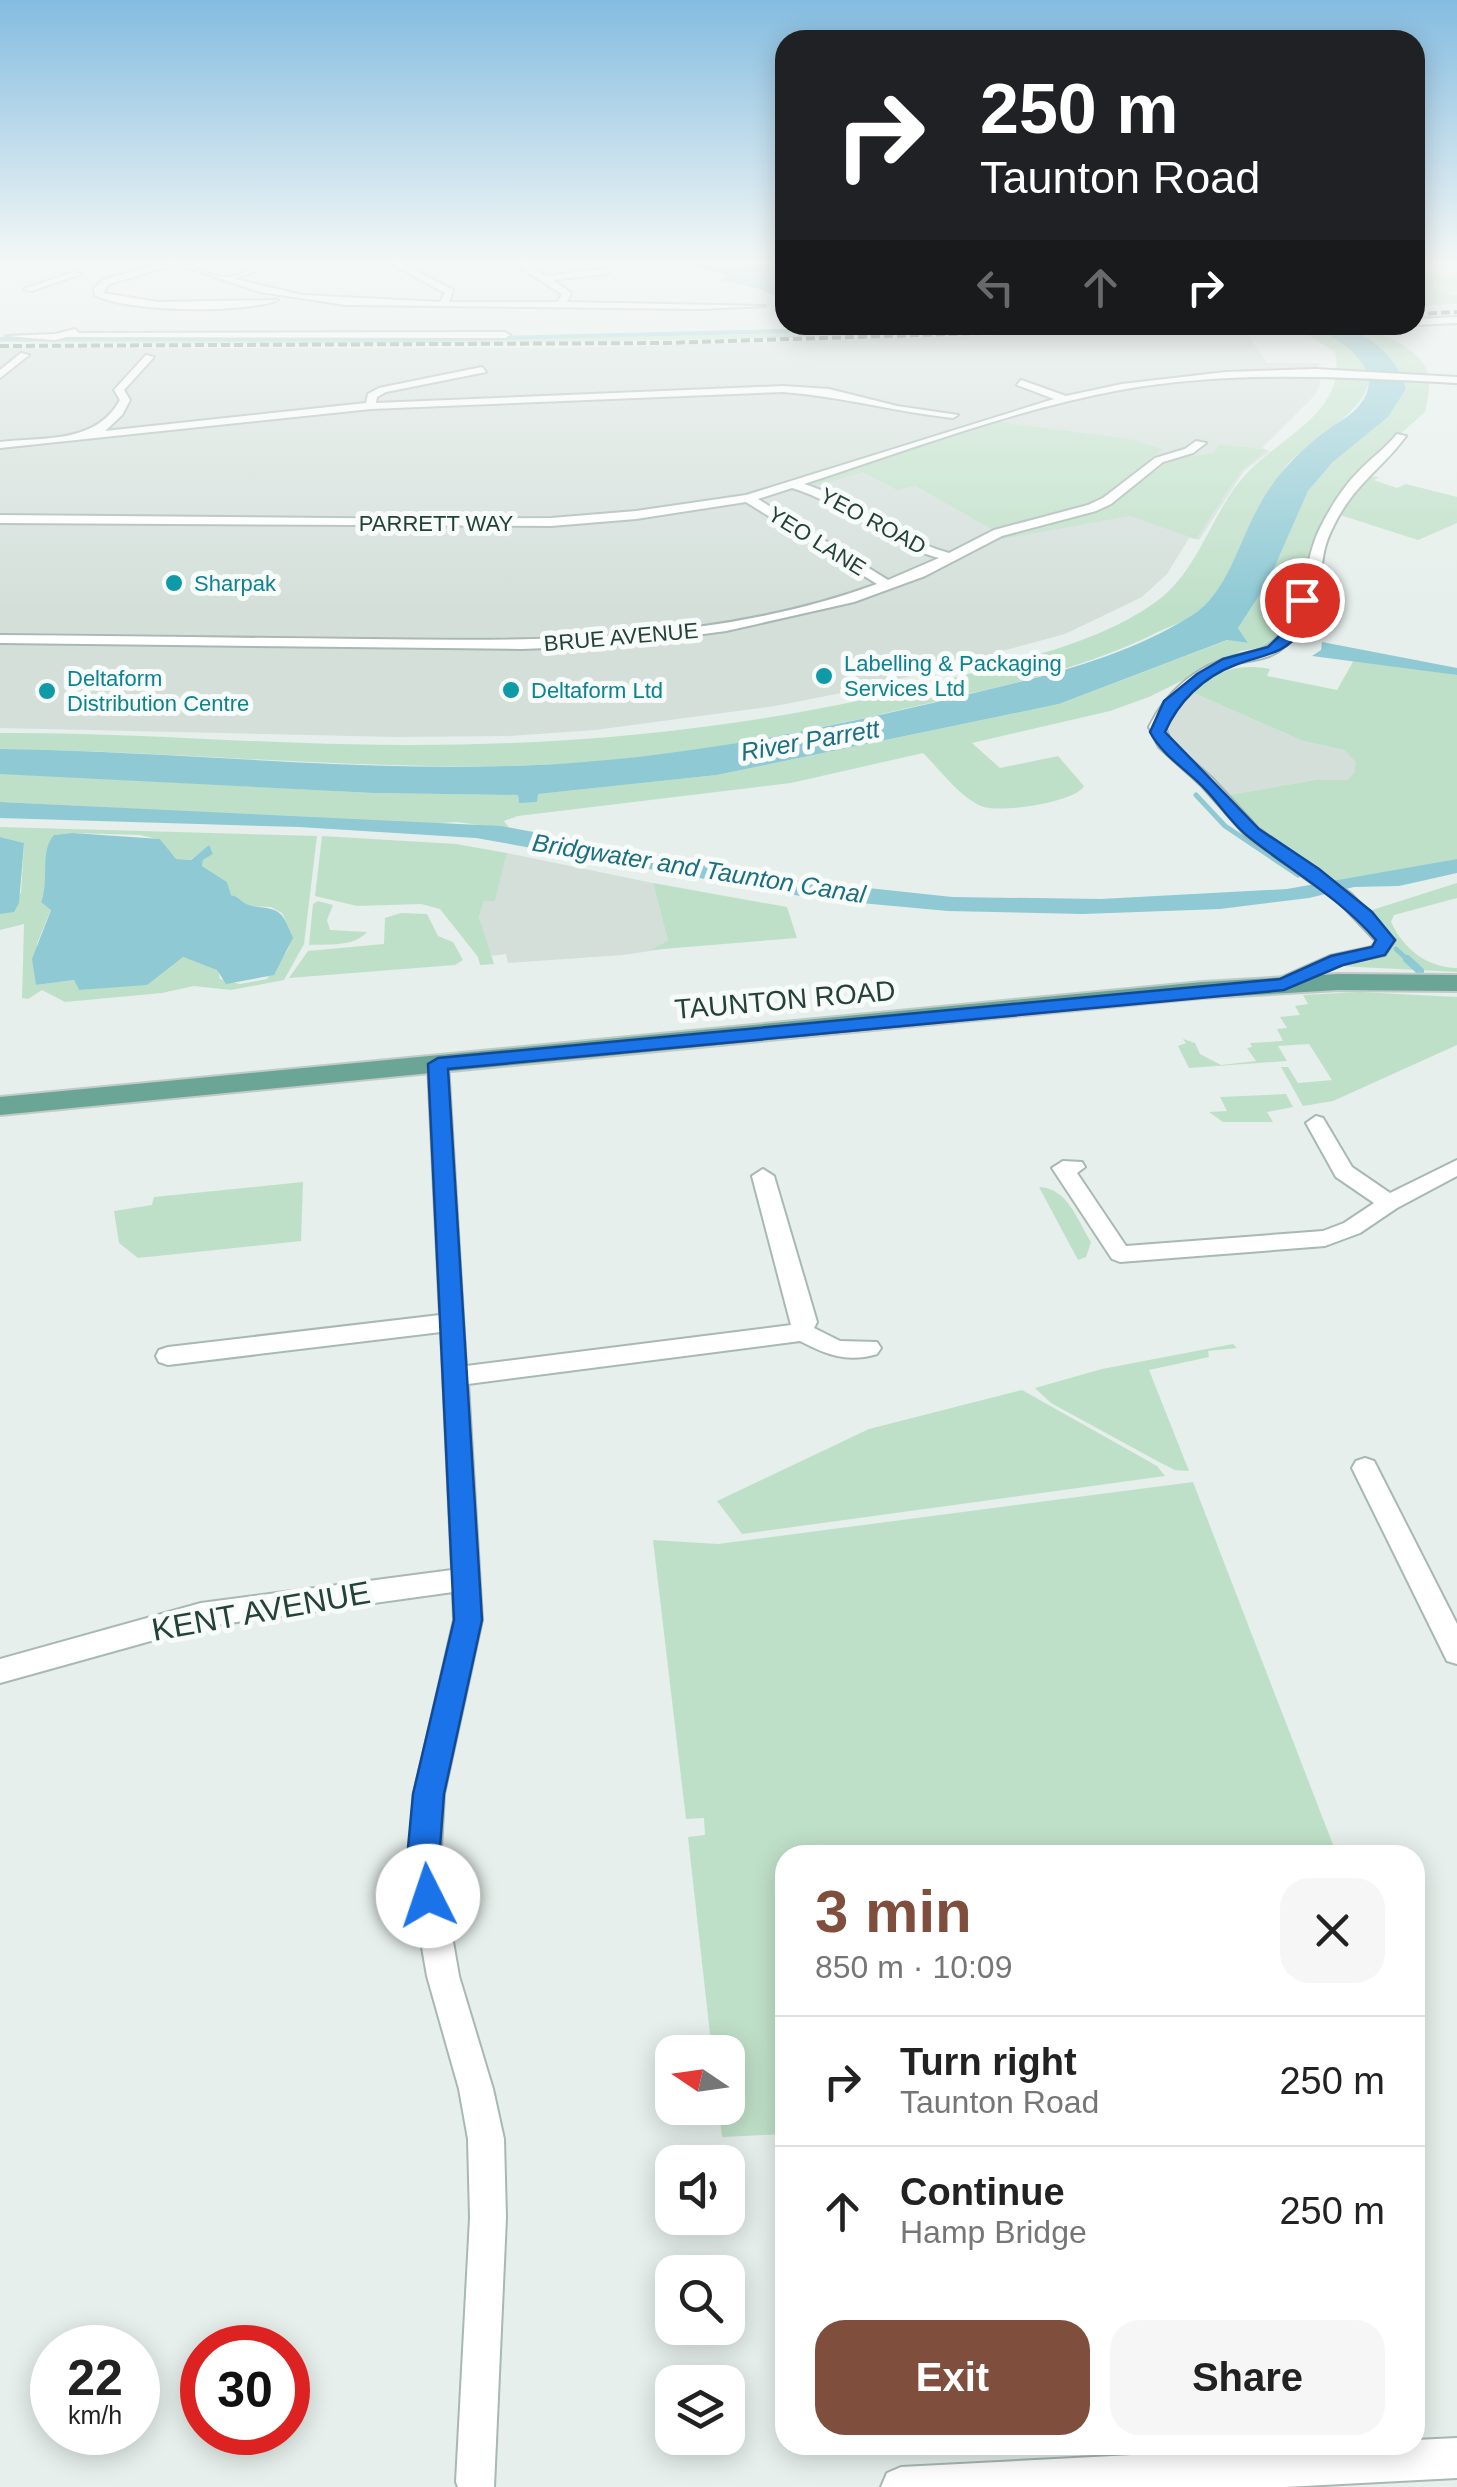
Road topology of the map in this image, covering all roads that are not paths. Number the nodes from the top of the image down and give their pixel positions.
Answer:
1 (131, 377) edge
2 (447, 377) edge
3 (471, 377) edge
4 (1209, 377) edge
5 (1414, 377) edge
6 (1452, 379) edge
7 (1021, 384) dead end
8 (1064, 399) junction
9 (464, 402) junction
10 (371, 406) junction
11 (954, 415) dead end
12 (95, 434) junction
13 (1402, 436) dead end
14 (1200, 443) dead end
15 (0, 445) edge
16 (793, 484) junction
17 (748, 498) junction
18 (0, 519) edge
19 (953, 558) junction
20 (887, 585) junction
21 (0, 640) edge
22 (1457, 983) edge
23 (1284, 984) junction
24 (438, 1064) junction
25 (0, 1106) edge
26 (1316, 1123) dead end
27 (1074, 1166) dead end
28 (1457, 1167) edge
29 (763, 1176) dead end
30 (1389, 1203) junction
31 (454, 1322) junction
32 (800, 1331) junction
33 (869, 1348) dead end
34 (168, 1356) dead end
35 (457, 1376) junction
36 (1366, 1468) dead end
37 (468, 1579) junction
38 (1457, 1652) edge
39 (0, 1671) edge
40 (1457, 2458) edge
41 (1016, 2484) edge
42 (471, 2485) edge
43 (901, 2487) edge

1 - 12 street
2 - 10 street
3 - 9 street
4 - 8 street, PARRETT WAY
5 - 6 street, PARRETT WAY
7 - 8 street
8 - 16 street, PARRETT WAY
9 - 10 street
9 - 11 street
10 - 12 street
12 - 15 street
13 - 23 street
14 - 19 street, BRUE AVENUE
16 - 17 street, PARRETT WAY
16 - 19 street, YEO ROAD
17 - 18 street, PARRETT WAY
17 - 20 street, YEO LANE
19 - 20 street, BRUE AVENUE
20 - 21 street, BRUE AVENUE
22 - 23 main road, TAUNTON ROAD
23 - 24 main road, TAUNTON ROAD
24 - 25 main road, TAUNTON ROAD
24 - 31 street
26 - 30 street
27 - 30 street
28 - 30 street
29 - 32 street
31 - 34 street
31 - 35 street
32 - 33 street
32 - 35 street
35 - 37 street
36 - 38 street
37 - 39 street, KENT AVENUE
37 - 42 street
40 - 41 street
41 - 43 street

